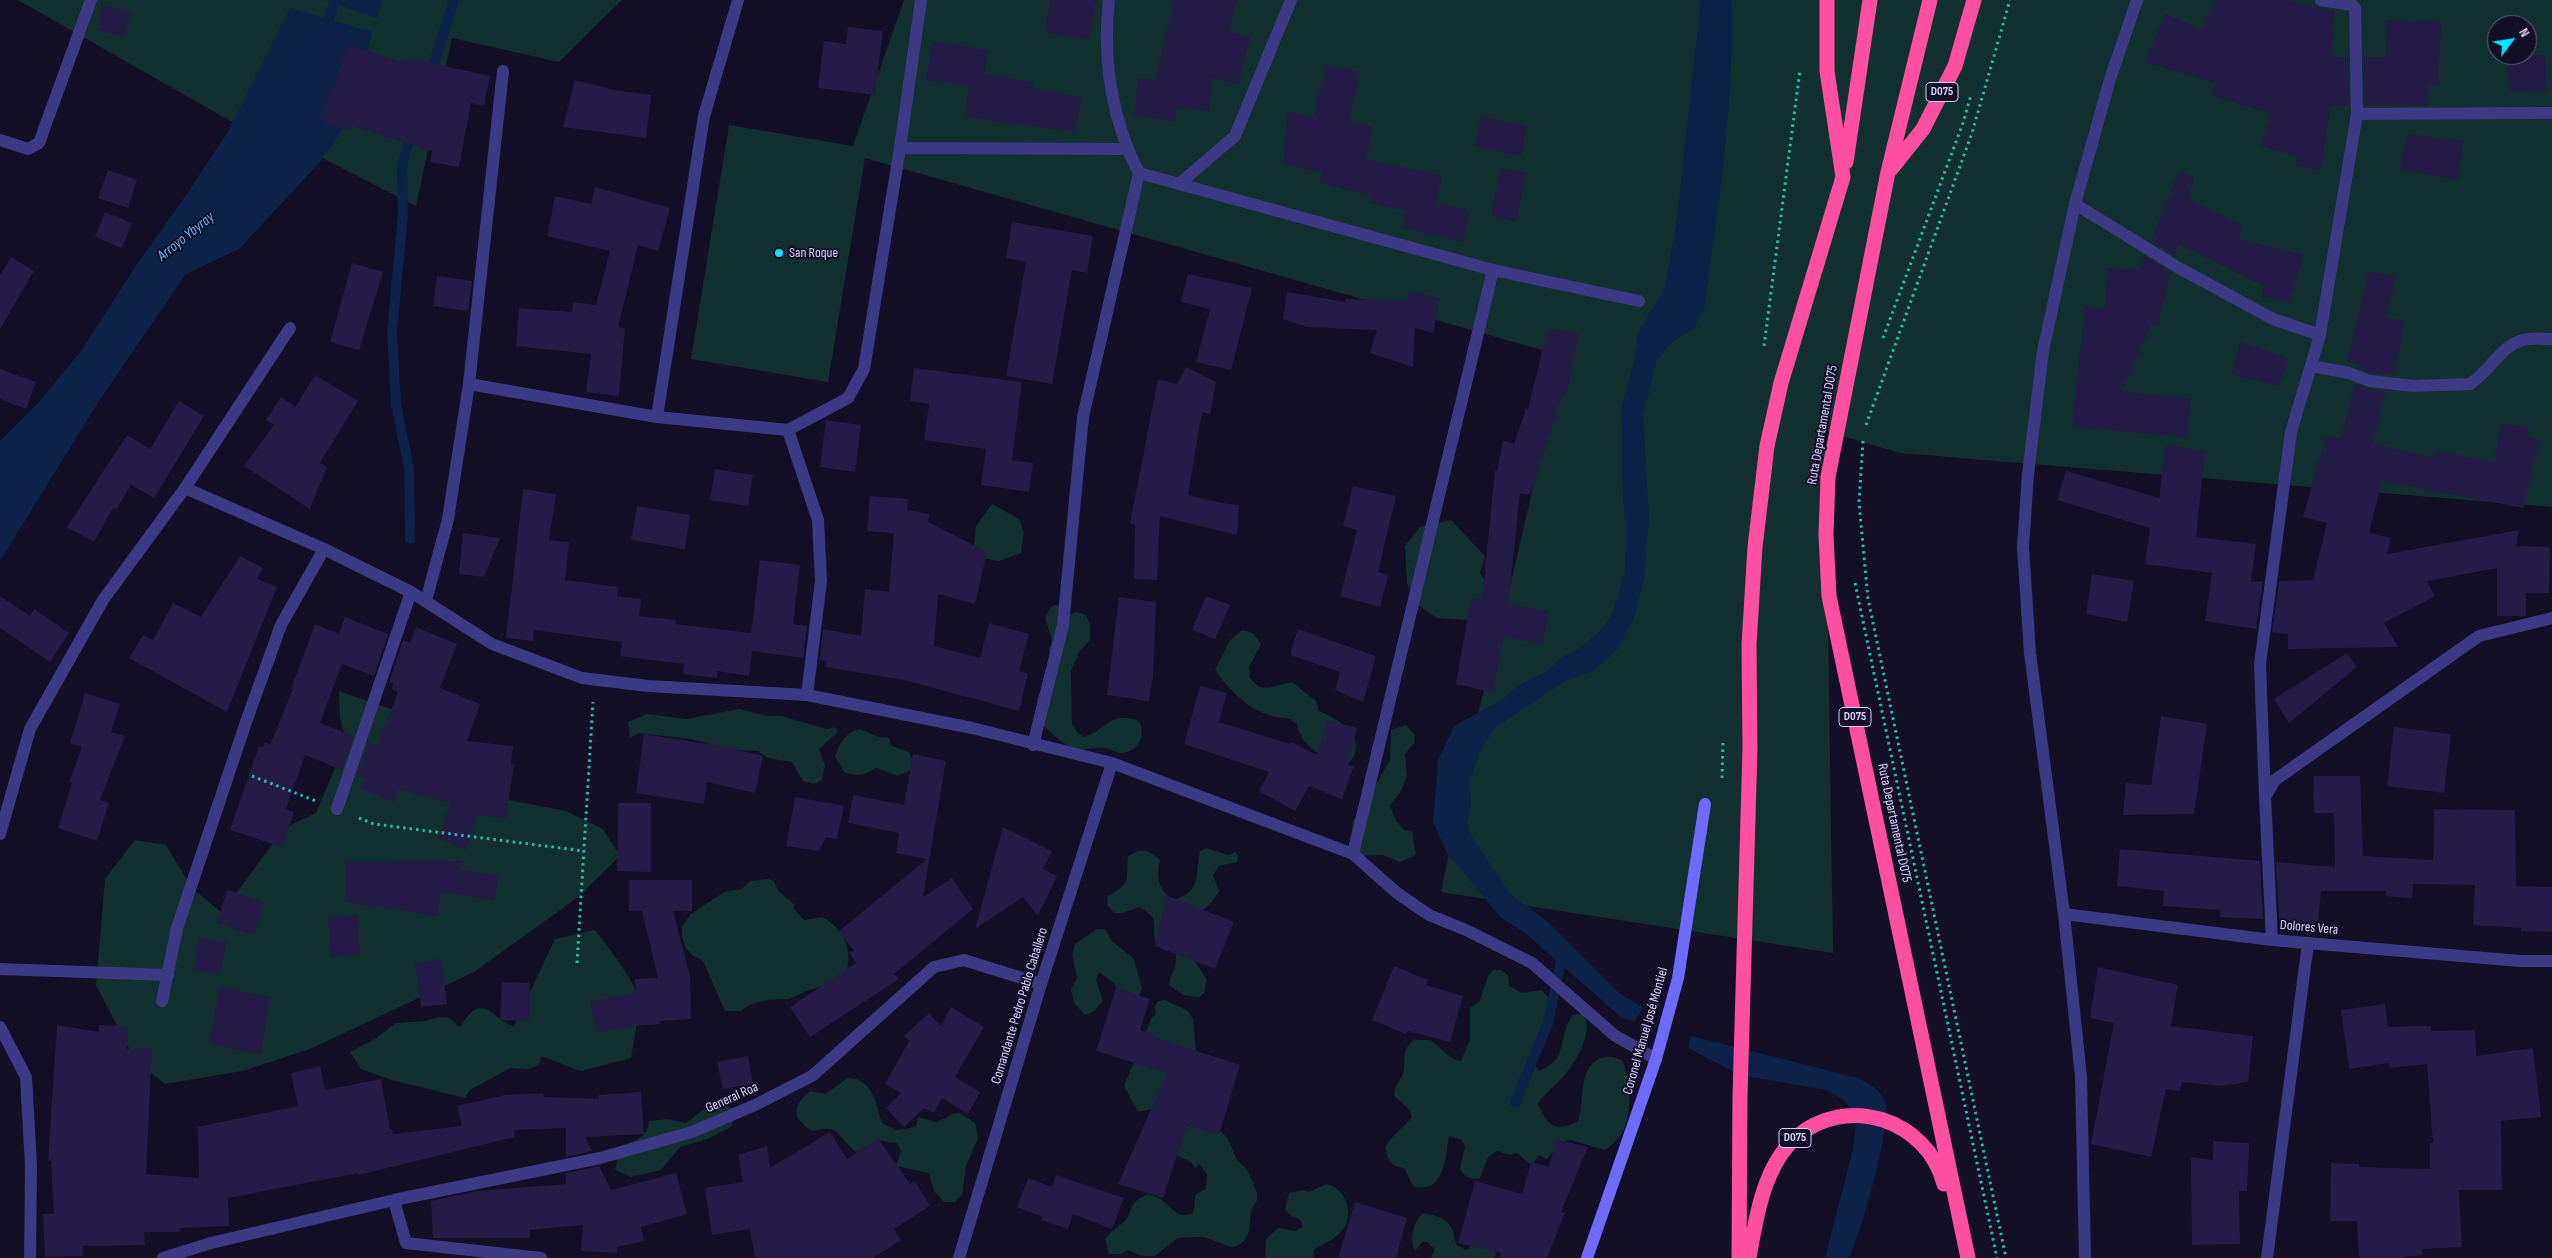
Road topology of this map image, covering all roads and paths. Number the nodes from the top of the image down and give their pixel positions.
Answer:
1 (91, 0) edge
2 (738, 0) edge
3 (921, 0) edge
4 (1109, 0) edge
5 (1291, 0) edge
6 (1827, 0) edge
7 (1870, 0) edge
8 (1930, 0) edge
9 (1974, 0) edge
10 (2010, 0) edge
11 (2137, 0) edge
12 (2321, 0) edge
13 (503, 71) dead end
14 (1973, 85) dead end
15 (2552, 113) edge
16 (2357, 114) junction
17 (0, 140) edge
18 (900, 148) junction
19 (1127, 149) junction
20 (1888, 172) junction
21 (1139, 173) junction
22 (1844, 177) junction
23 (1179, 184) junction
24 (2075, 204) junction
25 (1493, 270) junction
26 (1639, 301) dead end
27 (290, 328) dead end
28 (2320, 335) junction
29 (2552, 339) edge
30 (1880, 346) dead end
31 (2310, 366) junction
32 (469, 384) junction
33 (657, 417) junction
34 (788, 430) junction
35 (185, 488) junction
36 (324, 549) junction
37 (1854, 575) dead end
38 (411, 592) junction
39 (426, 601) junction
40 (2552, 618) edge
41 (594, 681) junction
42 (807, 695) junction
43 (1033, 745) junction
44 (1112, 763) junction
45 (231, 767) junction
46 (2265, 798) junction
47 (1705, 804) dead end
48 (337, 809) junction
49 (0, 834) edge
50 (584, 851) junction
51 (1353, 854) junction
52 (2064, 914) junction
53 (2272, 940) junction
54 (2308, 943) junction
55 (2552, 961) edge
56 (577, 963) dead end
57 (0, 969) edge
58 (168, 975) junction
59 (1041, 984) junction
60 (162, 1002) dead end
61 (0, 1027) edge
62 (1656, 1059) junction
63 (394, 1200) junction
64 (30, 1258) edge
65 (163, 1258) edge
66 (542, 1258) edge
67 (959, 1258) edge
68 (1587, 1258) edge
69 (1739, 1258) edge
70 (1750, 1258) edge
71 (1964, 1258) edge
72 (1968, 1258) edge
73 (1997, 1258) edge
74 (2006, 1258) edge
75 (2085, 1258) edge
76 (2268, 1258) edge

1 - 17 street
2 - 33 street
3 - 18 street
4 - 19 street
5 - 23 street
6 - 22 highway
7 - 22 highway
8 - 20 highway
9 - 20 highway, Ruta Departamental D075 / D075
10 - 74 path
11 - 24 street
12 - 16 street
13 - 32 street
14 - 30 path
15 - 16 street
16 - 28 street
18 - 19 street
18 - 34 street
19 - 21 street
20 - 72 highway, Ruta Departamental D075 / D075
21 - 23 street
21 - 43 street
22 - 69 highway
23 - 25 street
24 - 28 street
24 - 52 street
25 - 26 street
25 - 51 street
27 - 35 street
28 - 31 street
29 - 31 street
31 - 46 street
32 - 33 street
32 - 39 street
33 - 34 street
34 - 42 street
35 - 36 street
35 - 49 street
36 - 38 street
36 - 45 street
37 - 73 path
38 - 39 street
38 - 48 street
39 - 41 street
40 - 46 street
41 - 42 street
41 - 50 path
42 - 43 street
43 - 44 street
44 - 51 street
44 - 59 street, Comandante Pedro Pablo Caballero
45 - 48 path
45 - 58 street
46 - 53 street
47 - 62 street, Coronel Manuel José Montiel
48 - 50 path
50 - 56 path
51 - 62 street
52 - 53 street, Dolores Vera
52 - 75 street
53 - 54 street, Dolores Vera
54 - 55 street, Dolores Vera
54 - 76 street
57 - 58 street
58 - 60 street
59 - 63 street, General Roa
59 - 67 street, Comandante Pedro Pablo Caballero
61 - 64 street
62 - 68 street, Coronel Manuel José Montiel
63 - 65 street, General Roa
63 - 66 street
70 - 71 highway, D075

